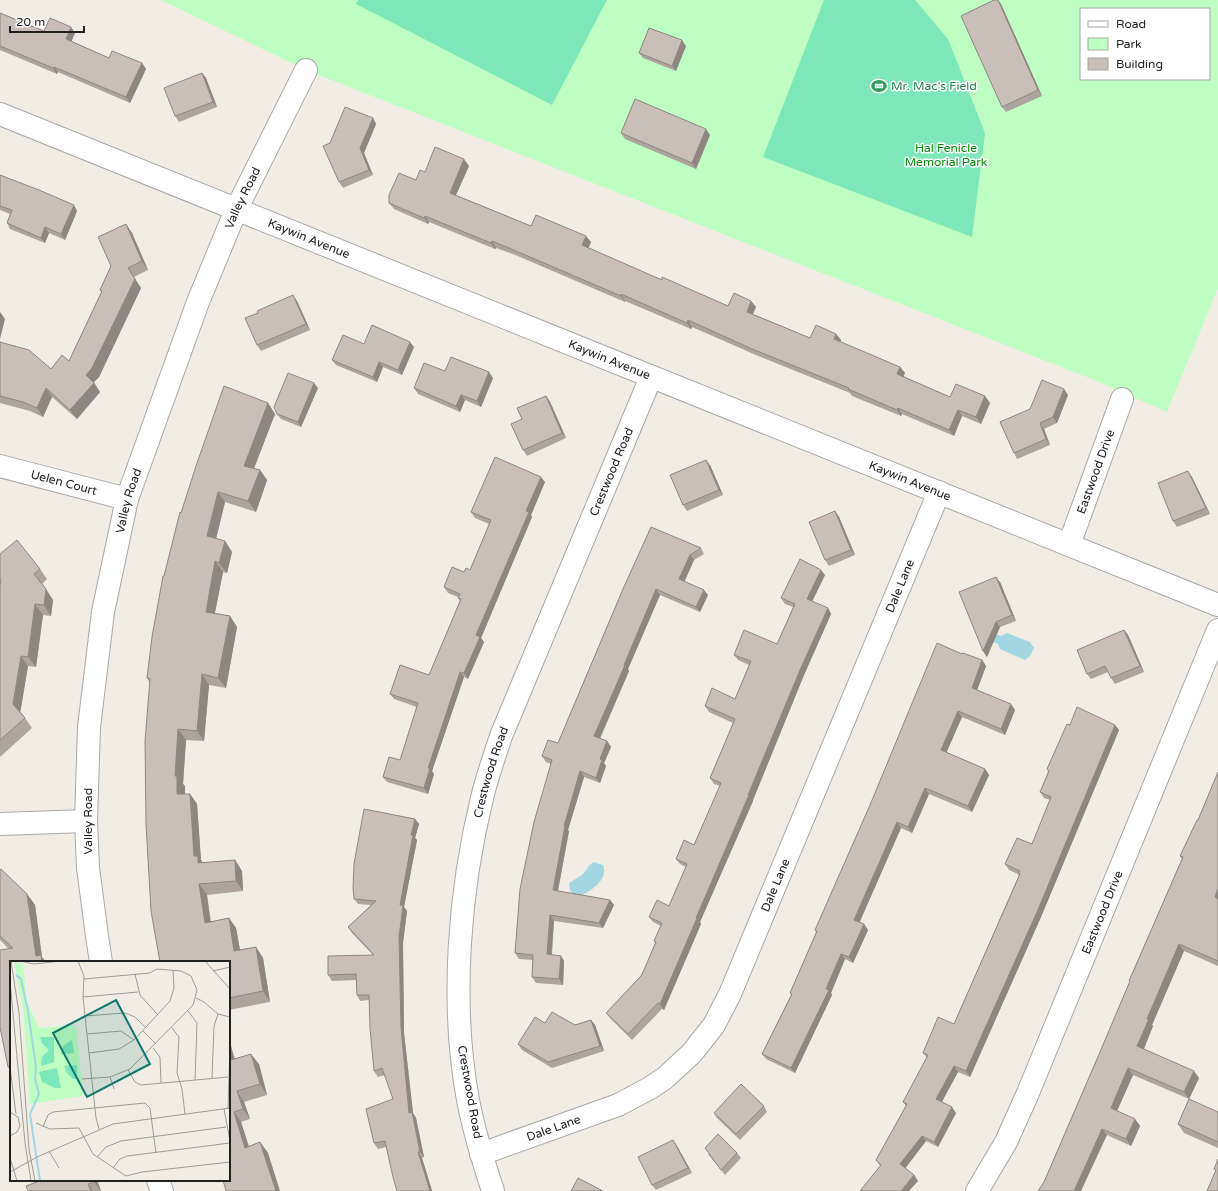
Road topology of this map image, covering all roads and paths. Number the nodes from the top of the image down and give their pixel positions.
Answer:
1 (306, 70) dead end
2 (0, 114) edge
3 (236, 210) junction
4 (651, 377) junction
5 (1122, 399) dead end
6 (0, 466) edge
7 (939, 492) junction
8 (127, 499) junction
9 (1069, 545) junction
10 (1218, 605) edge
11 (1218, 630) edge
12 (86, 821) junction
13 (0, 824) edge
14 (101, 961) edge
15 (481, 1154) junction
16 (158, 1181) edge
17 (162, 1191) edge
18 (493, 1191) edge
19 (977, 1191) edge

1 - 3 street, Valley Road
2 - 3 street, Kaywin Avenue
3 - 4 street, Kaywin Avenue
3 - 8 street, Valley Road
4 - 7 street, Kaywin Avenue
4 - 15 street, Crestwood Road
5 - 9 street, Eastwood Drive
6 - 8 street, Uelen Court
7 - 9 street, Kaywin Avenue
7 - 15 street, Dale Lane
8 - 12 street, Valley Road
9 - 10 street, Kaywin Avenue
11 - 19 street, Eastwood Drive
12 - 13 street
12 - 14 street, Valley Road
15 - 18 street, Crestwood Road
16 - 17 street

